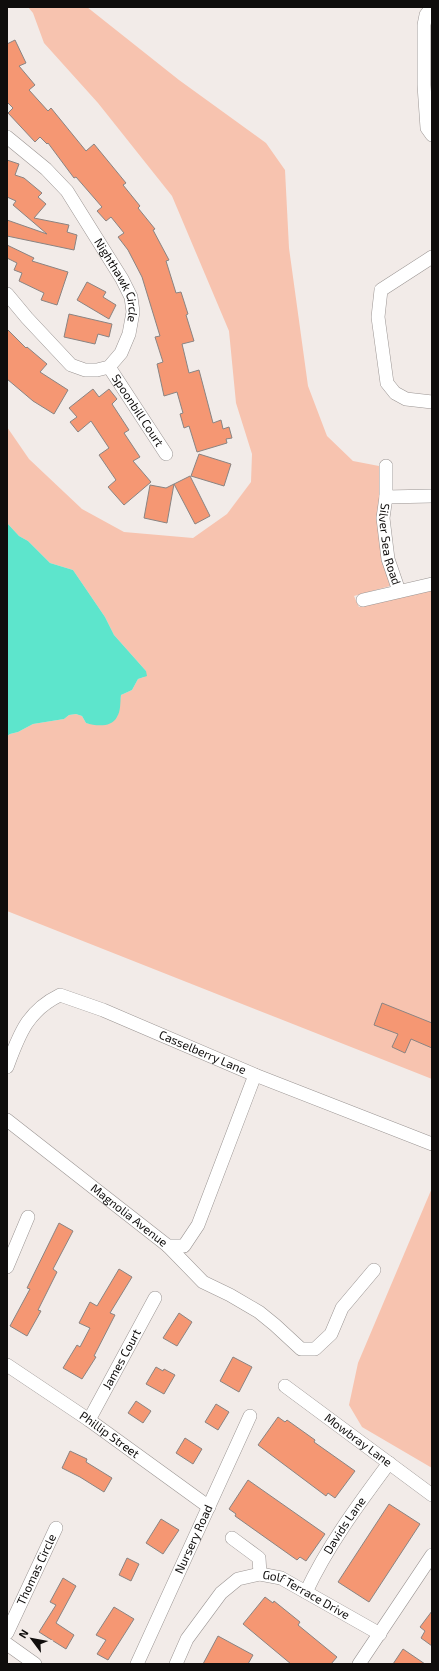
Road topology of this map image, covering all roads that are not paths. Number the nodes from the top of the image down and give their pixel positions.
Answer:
1 (432, 7) edge
2 (432, 135) edge
3 (7, 137) edge
4 (432, 257) edge
5 (7, 294) edge
6 (109, 367) junction
7 (432, 402) edge
8 (166, 454) dead end
9 (386, 466) dead end
10 (432, 496) edge
11 (386, 497) junction
12 (432, 584) edge
13 (398, 591) junction
14 (363, 600) dead end
15 (7, 1067) edge
16 (255, 1075) junction
17 (7, 1120) edge
18 (432, 1144) edge
19 (28, 1217) dead end
20 (168, 1246) junction
21 (7, 1267) edge
22 (374, 1270) dead end
23 (155, 1298) dead end
24 (7, 1365) edge
25 (285, 1386) dead end
26 (250, 1416) dead end
27 (88, 1420) junction
28 (389, 1463) junction
29 (432, 1495) edge
30 (209, 1507) junction
31 (56, 1528) dead end
32 (232, 1538) dead end
33 (432, 1555) edge
34 (260, 1574) junction
35 (306, 1592) junction
36 (7, 1633) edge
37 (380, 1634) junction
38 (7, 1644) edge
39 (35, 1664) edge
40 (137, 1664) edge
41 (176, 1664) edge
42 (358, 1664) edge

1 - 2 street
3 - 6 street, Nighthawk Circle
4 - 7 street
5 - 6 street
6 - 8 street, Spoonbill Court
9 - 11 street, Silver Sea Road
10 - 11 street, Silver Sea Road
11 - 13 street, Silver Sea Road
12 - 13 street, Silver Sea Road
13 - 14 street, Silver Sea Road
15 - 16 street, Casselberry Lane
16 - 18 street, Casselberry Lane
16 - 20 street, Magnolia Avenue
17 - 20 street, Magnolia Avenue
19 - 21 street
20 - 22 street
23 - 27 street, James Court
24 - 27 street, Phillip Street
25 - 28 street, Mowbray Lane
26 - 30 street, Nursery Road
27 - 30 street, Phillip Street
28 - 29 street, Mowbray Lane
28 - 35 street, Davids Lane
30 - 40 street, Nursery Road
31 - 36 street, Thomas Circle
32 - 34 street
33 - 37 street
34 - 35 street, Golf Terrace Drive
34 - 41 street, Golf Terrace Drive
35 - 37 street, Golf Terrace Drive
37 - 42 street
38 - 39 street

